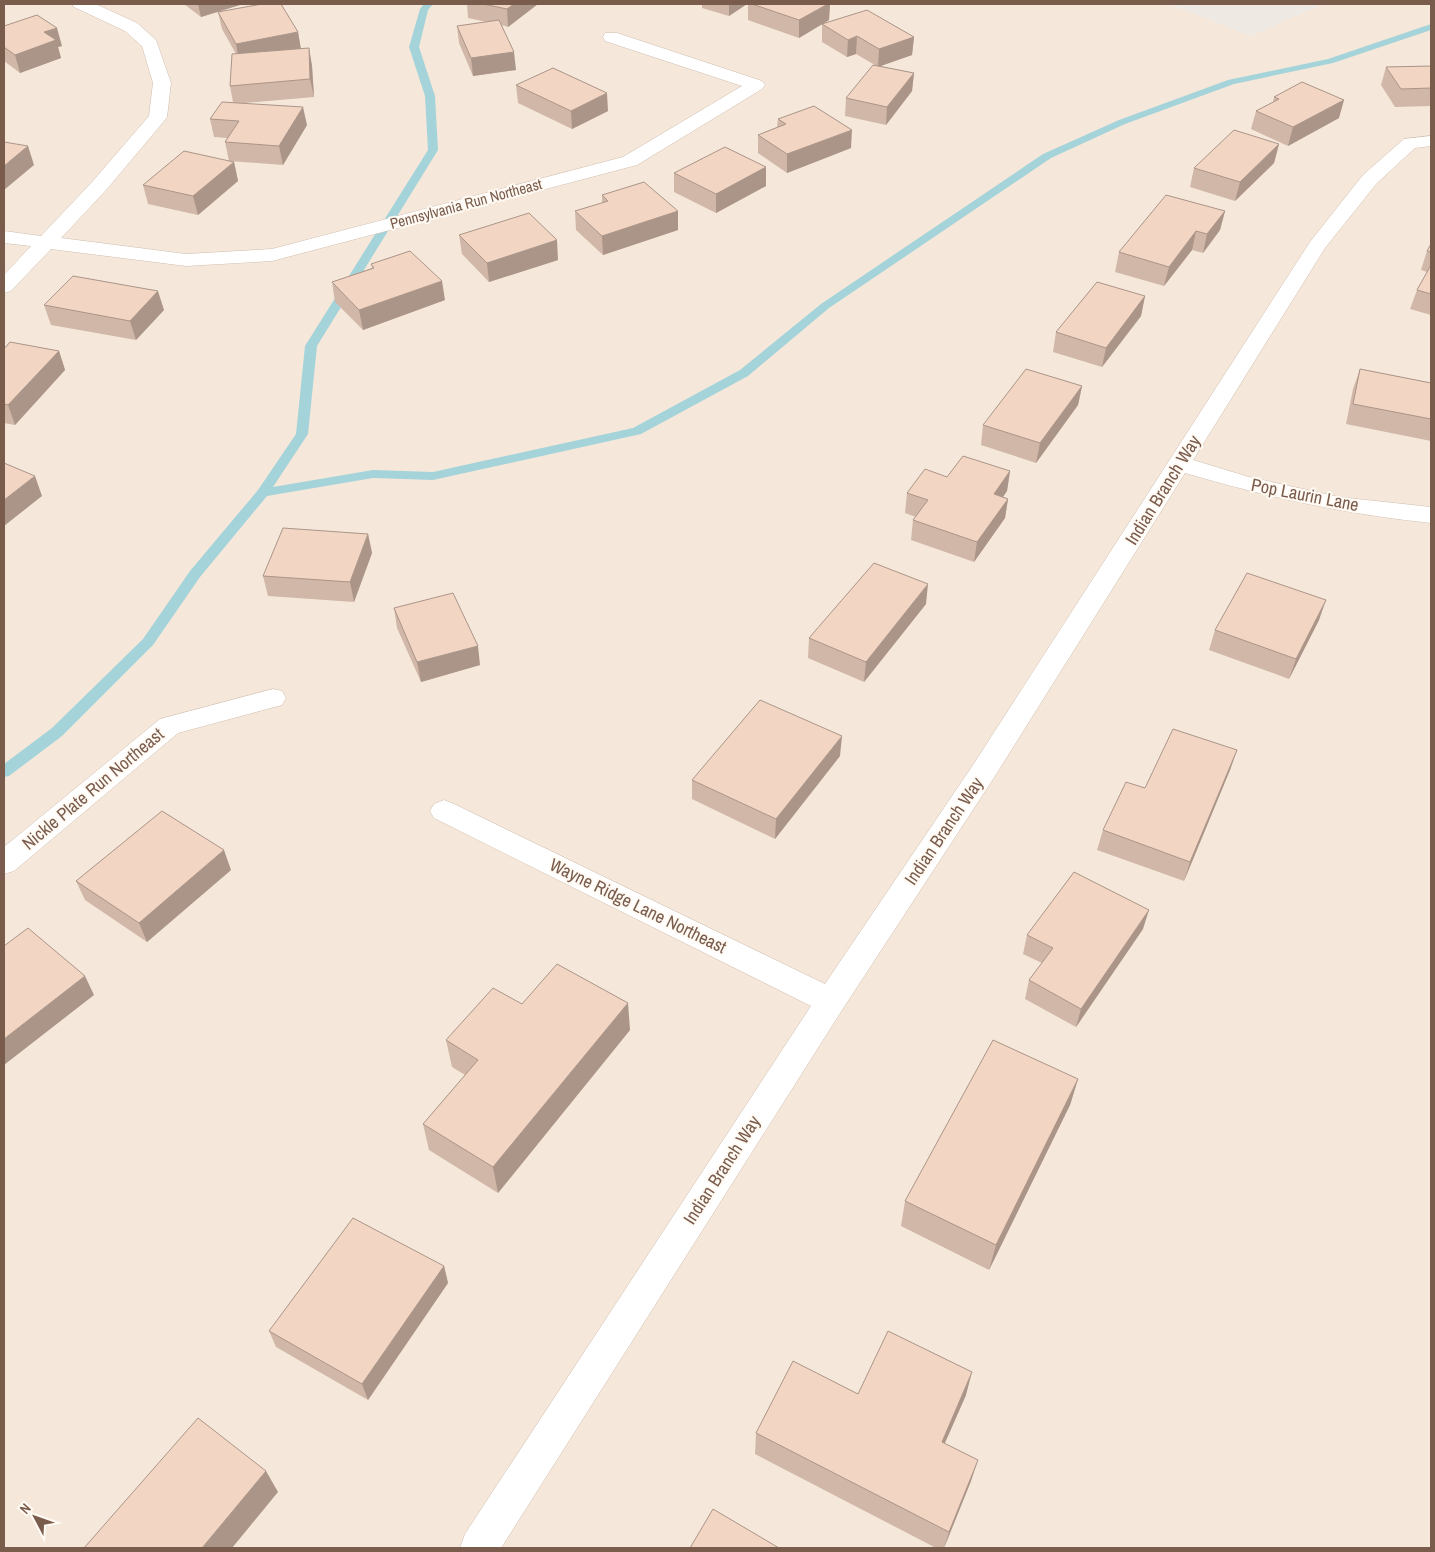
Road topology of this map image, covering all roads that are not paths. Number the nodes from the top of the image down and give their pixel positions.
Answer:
1 (80, 4) edge
2 (611, 37) dead end
3 (1431, 141) edge
4 (4, 237) edge
5 (44, 244) junction
6 (4, 287) edge
7 (1180, 464) junction
8 (1431, 515) edge
9 (273, 698) dead end
10 (444, 811) dead end
11 (4, 864) edge
12 (831, 1001) junction
13 (479, 1548) edge

1 - 5 street
2 - 5 street, Pennsylvania Run Northeast
3 - 7 street, Indian Branch Way
4 - 5 street, Pennsylvania Run Northeast
5 - 6 street
7 - 8 street, Pop Laurin Lane
7 - 12 street, Indian Branch Way
9 - 11 street, Nickle Plate Run Northeast
10 - 12 street, Wayne Ridge Lane Northeast
12 - 13 street, Indian Branch Way

